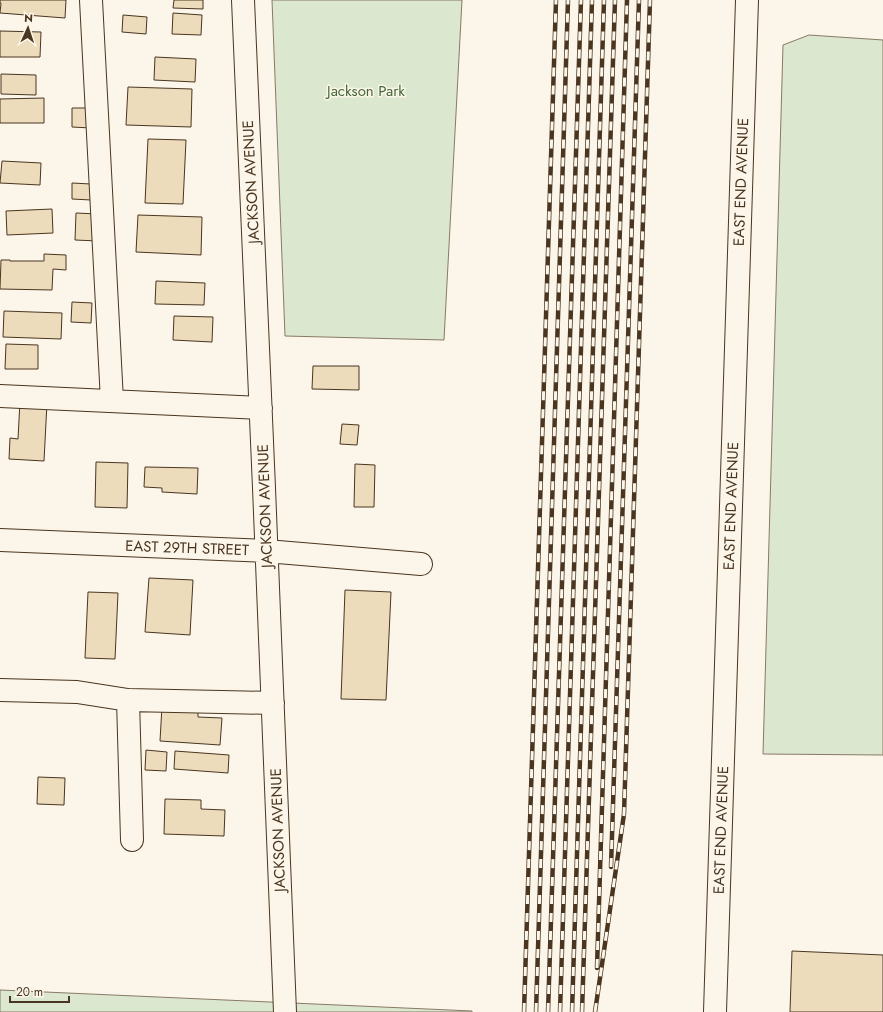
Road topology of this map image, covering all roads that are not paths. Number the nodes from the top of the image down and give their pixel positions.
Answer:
1 (91, 0) edge
2 (243, 0) edge
3 (747, 0) edge
4 (0, 396) edge
5 (112, 401) junction
6 (261, 408) junction
7 (0, 540) edge
8 (266, 551) junction
9 (421, 564) dead end
10 (0, 690) edge
11 (128, 700) junction
12 (273, 703) junction
13 (132, 840) dead end
14 (286, 1012) edge
15 (715, 1012) edge

1 - 5 street
2 - 6 street, JACKSON AVENUE
3 - 15 street, EAST END AVENUE
4 - 5 street
5 - 6 street
6 - 8 street, JACKSON AVENUE
7 - 8 street, EAST 29TH STREET
8 - 9 street, EAST 29TH STREET
8 - 12 street, JACKSON AVENUE
10 - 11 street
11 - 12 street
11 - 13 street
12 - 14 street, JACKSON AVENUE

